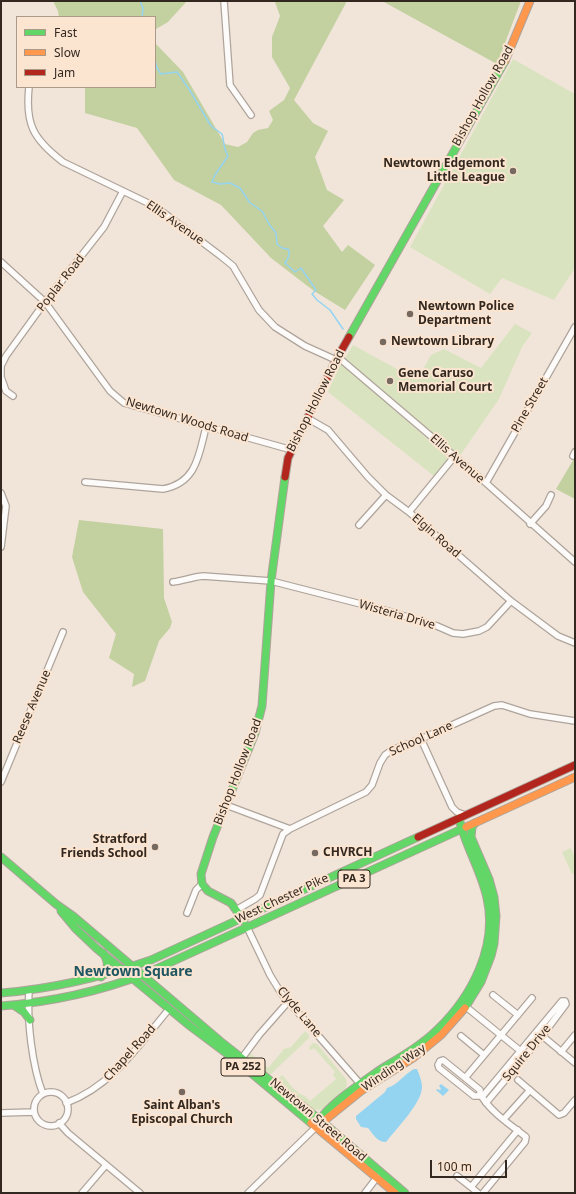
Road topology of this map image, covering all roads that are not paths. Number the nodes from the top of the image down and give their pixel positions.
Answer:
1 (224, 1) edge
2 (530, 1) edge
3 (30, 88) edge
4 (251, 115) dead end
5 (123, 191) junction
6 (1, 262) edge
7 (45, 302) junction
8 (575, 327) edge
9 (337, 358) junction
10 (1, 376) edge
11 (13, 396) dead end
12 (307, 418) junction
13 (206, 427) junction
14 (292, 450) junction
15 (454, 457) junction
16 (85, 482) dead end
17 (486, 483) junction
18 (1, 493) edge
19 (386, 495) junction
20 (551, 495) dead end
21 (409, 512) junction
22 (530, 524) junction
23 (359, 525) dead end
24 (1, 547) edge
25 (575, 562) edge
26 (271, 581) junction
27 (172, 582) dead end
28 (511, 601) junction
29 (63, 632) dead end
30 (575, 644) edge
31 (575, 721) edge
32 (421, 739) junction
33 (575, 765) edge
34 (575, 777) edge
35 (1, 782) edge
36 (226, 805) junction
37 (452, 807) junction
38 (467, 815) junction
39 (459, 818) junction
40 (449, 823) junction
41 (475, 823) junction
42 (290, 829) junction
43 (461, 830) junction
44 (1, 857) edge
45 (202, 884) junction
46 (56, 904) junction
47 (236, 910) junction
48 (187, 913) dead end
49 (242, 918) junction
50 (247, 926) junction
51 (103, 954) junction
52 (133, 967) junction
53 (123, 970) junction
54 (142, 974) junction
55 (101, 977) junction
56 (133, 978) junction
57 (29, 991) junction
58 (1, 993) edge
59 (493, 995) dead end
60 (532, 998) dead end
61 (288, 1002) junction
62 (28, 1004) junction
63 (1, 1006) edge
64 (15, 1006) junction
65 (465, 1006) junction
66 (169, 1009) junction
67 (518, 1015) junction
68 (30, 1020) junction
69 (536, 1031) junction
70 (501, 1035) junction
71 (575, 1035) edge
72 (461, 1036) dead end
73 (542, 1036) junction
74 (520, 1051) junction
75 (561, 1052) junction
76 (484, 1055) junction
77 (526, 1055) junction
78 (242, 1058) junction
79 (575, 1063) edge
80 (465, 1078) junction
81 (518, 1080) dead end
82 (362, 1086) junction
83 (530, 1090) junction
84 (43, 1094) junction
85 (575, 1100) edge
86 (66, 1103) junction
87 (486, 1103) junction
88 (34, 1112) junction
89 (1, 1113) edge
90 (504, 1119) junction
91 (321, 1121) junction
92 (59, 1123) junction
93 (315, 1128) junction
94 (518, 1130) junction
95 (106, 1165) junction
96 (379, 1176) junction
97 (457, 1176) dead end
98 (471, 1187) junction
99 (82, 1193) edge
100 (140, 1193) edge
101 (248, 1193) edge
102 (365, 1193) edge
103 (395, 1193) edge
104 (405, 1193) edge
105 (478, 1193) edge
106 (483, 1193) edge

1 - 4 street
2 - 9 main road, Bishop Hollow Road
3 - 5 street, Ellis Avenue
5 - 7 street, Poplar Road
5 - 9 street, Ellis Avenue
6 - 7 street, Newtown Woods Road
7 - 10 street, Poplar Road
7 - 13 street, Newtown Woods Road
8 - 17 street, Pine Street
9 - 12 main road, Bishop Hollow Road
9 - 15 street, Ellis Avenue
10 - 11 street, Poplar Road
12 - 14 main road, Bishop Hollow Road
12 - 19 street, Elgin Road
13 - 14 street, Newtown Woods Road
13 - 16 street
14 - 26 main road, Bishop Hollow Road
15 - 17 street, Ellis Avenue
15 - 21 street
17 - 22 street, Ellis Avenue
18 - 24 street
19 - 21 street, Elgin Road
19 - 23 street
20 - 22 street
21 - 28 street, Elgin Road
22 - 25 street, Ellis Avenue
26 - 27 street, Wisteria Drive
26 - 28 street, Wisteria Drive
26 - 36 main road, Bishop Hollow Road
28 - 30 street, Elgin Road
29 - 35 street, Reese Avenue
31 - 32 street, School Lane
32 - 37 street
32 - 42 street, School Lane
33 - 38 main road, West Chester Pike / PA 3
34 - 41 main road, West Chester Pike / PA 3
36 - 42 street
36 - 45 main road, Bishop Hollow Road
37 - 38 street
37 - 40 street
38 - 39 main road, West Chester Pike / PA 3
39 - 40 main road, West Chester Pike / PA 3
39 - 43 main road, Winding Way
40 - 49 main road, West Chester Pike / PA 3
41 - 43 main road, West Chester Pike / PA 3
41 - 65 main road, Winding Way
42 - 47 street
43 - 50 main road, West Chester Pike / PA 3
43 - 82 main road, Winding Way
44 - 46 main road, PA 252
45 - 47 main road
45 - 48 street, Bishop Hollow Road
46 - 51 main road, Newtown Street Road / PA 252
46 - 52 main road, Newtown Street Road / PA 252
47 - 49 main road
49 - 50 main road
49 - 52 main road, West Chester Pike / PA 3
50 - 54 main road, West Chester Pike / PA 3
50 - 61 street, Clyde Lane
51 - 53 main road, Newtown Street Road / PA 252
51 - 55 main road
52 - 53 main road, West Chester Pike / PA 3
52 - 54 main road, Newtown Street Road / PA 252
53 - 55 main road, West Chester Pike / PA 3
53 - 56 main road, Newtown Street Road / PA 252
54 - 56 main road, West Chester Pike / PA 3
54 - 78 main road, Newtown Street Road / PA 252
55 - 57 main road, West Chester Pike / PA 3
56 - 62 main road, West Chester Pike / PA 3
56 - 66 main road, Newtown Street Road / PA 252
57 - 58 main road, West Chester Pike / PA 3
57 - 62 street
59 - 67 street
60 - 67 street
61 - 78 street
61 - 82 street, Clyde Lane
62 - 64 main road, West Chester Pike / PA 3
62 - 68 street
63 - 64 main road, West Chester Pike / PA 3
64 - 68 main road
65 - 70 street
65 - 82 main road, Winding Way
66 - 86 street, Chapel Road
66 - 93 main road, Newtown Street Road / PA 252
67 - 70 street
68 - 84 street
69 - 73 street
69 - 73 street, Squire Drive
69 - 74 street, Squire Drive
70 - 74 street
70 - 76 street
71 - 75 street
72 - 76 street
73 - 75 street
73 - 77 street, Squire Drive
74 - 77 street
74 - 87 street, Squire Drive
75 - 79 street
76 - 80 street
77 - 87 street, Squire Drive
78 - 91 main road, Newtown Street Road / PA 252
80 - 80 street
81 - 83 street
82 - 91 main road, Winding Way
83 - 85 street
83 - 90 street
84 - 86 street
84 - 88 street
86 - 92 street
87 - 90 street
88 - 89 street
88 - 92 street
90 - 94 street
91 - 93 main road, Winding Way
91 - 96 main road, Newtown Street Road / PA 252
92 - 95 street
93 - 96 main road, Newtown Street Road / PA 252
93 - 101 street, Winding Way
94 - 98 street
94 - 106 street
95 - 99 street
95 - 100 street
96 - 102 street
96 - 103 main road, Newtown Street Road / PA 252
96 - 104 main road, Newtown Street Road / PA 252
97 - 98 street
98 - 105 street

